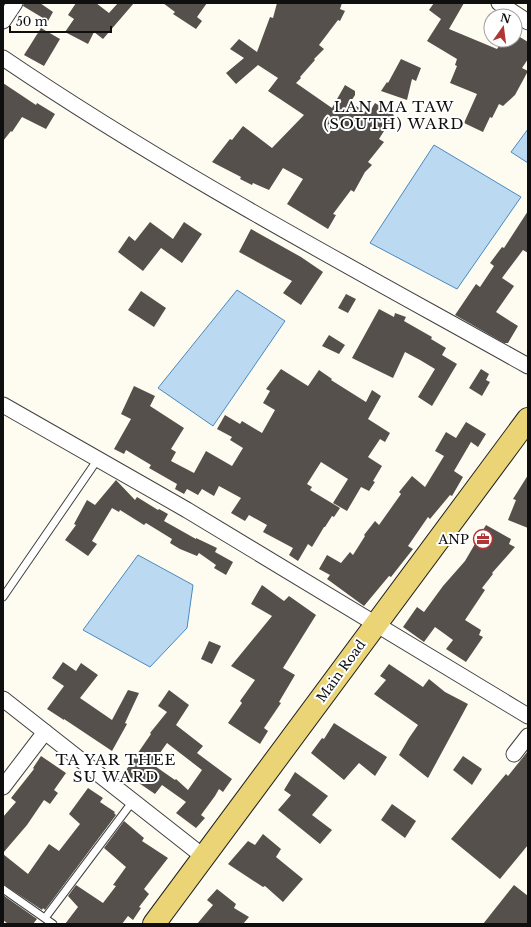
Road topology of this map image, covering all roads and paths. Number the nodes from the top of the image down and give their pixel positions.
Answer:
1 (15, 3) edge
2 (498, 3) edge
3 (3, 21) edge
4 (528, 22) edge
5 (3, 58) edge
6 (528, 366) edge
7 (3, 405) edge
8 (528, 419) edge
9 (98, 459) junction
10 (3, 597) edge
11 (376, 623) junction
12 (3, 699) edge
13 (528, 716) edge
14 (45, 732) junction
15 (528, 736) edge
16 (514, 754) dead end
17 (3, 787) edge
18 (133, 801) junction
19 (204, 857) junction
20 (3, 889) edge
21 (45, 918) junction
22 (53, 924) edge
23 (154, 924) edge

1 - 3 street
2 - 4 street
5 - 6 street
7 - 9 street
8 - 11 main road, Main Road
9 - 10 lane
9 - 11 street
11 - 13 street
11 - 19 main road, Main Road
12 - 14 street
14 - 17 street
14 - 18 street
15 - 16 street
18 - 19 street
18 - 21 lane
19 - 23 main road, Main Road
20 - 21 lane
21 - 22 lane

